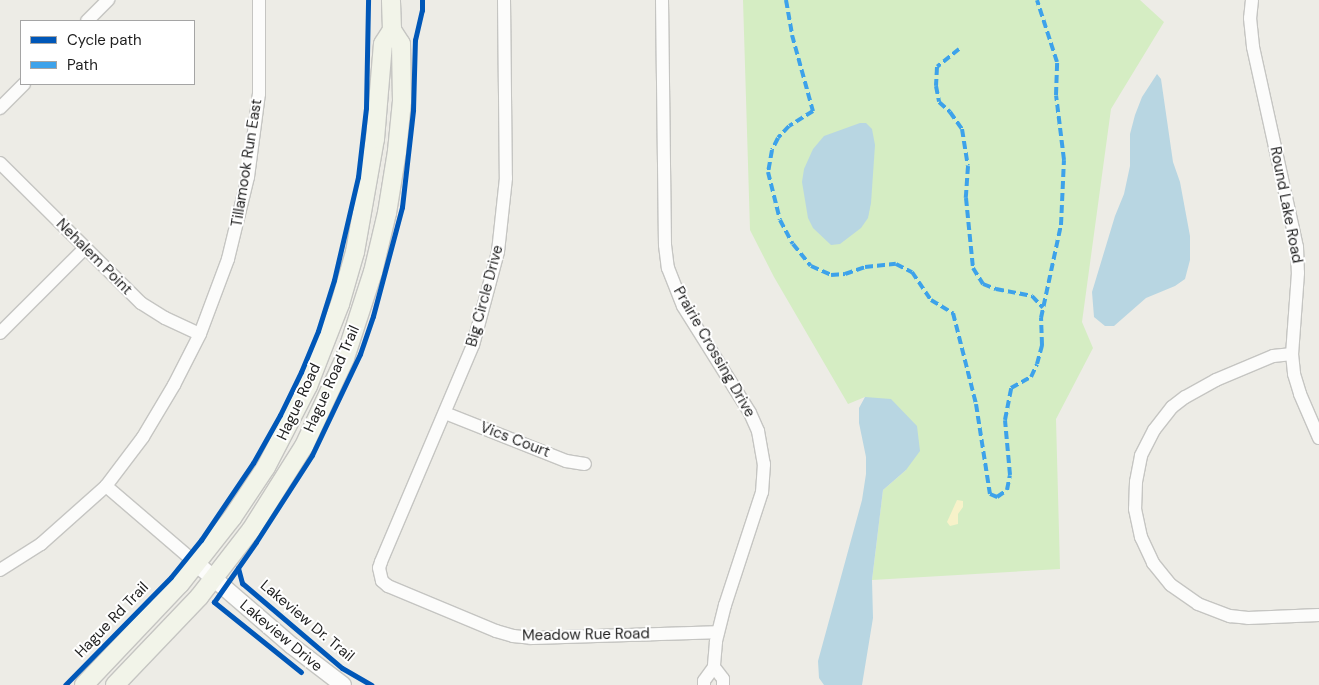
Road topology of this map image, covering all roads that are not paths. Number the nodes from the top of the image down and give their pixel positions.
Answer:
1 (108, 0) edge
2 (259, 0) edge
3 (391, 0) edge
4 (504, 0) edge
5 (662, 0) edge
6 (1252, 0) edge
7 (88, 20) edge
8 (392, 30) junction
9 (23, 85) edge
10 (0, 108) edge
11 (0, 164) edge
12 (85, 248) junction
13 (0, 333) edge
14 (200, 334) junction
15 (1292, 354) junction
16 (445, 413) junction
17 (1319, 438) edge
18 (585, 464) dead end
19 (106, 486) junction
20 (197, 564) junction
21 (0, 570) edge
22 (380, 574) joint
23 (213, 579) junction
24 (1319, 615) edge
25 (718, 632) junction
26 (714, 667) junction
27 (84, 685) edge
28 (115, 685) edge
29 (343, 685) edge
30 (704, 685) edge
31 (723, 685) edge

1 - 7 street
2 - 14 street, Tillamook Run East
3 - 8 main road, Hague Road
4 - 16 street, Big Circle Drive
5 - 25 street, Prairie Crossing Drive
6 - 15 street, Round Lake Road
8 - 20 main road, Hague Road
8 - 23 main road, Hague Road
9 - 10 street
11 - 12 street, Nehalem Point
12 - 13 street
12 - 14 street, Nehalem Point
14 - 19 street, Tillamook Run East
15 - 17 street, Round Lake Road
15 - 24 street
16 - 18 street, Vics Court
16 - 22 street, Big Circle Drive
19 - 20 street, Lakeview Drive
19 - 21 street, Tillamook Run East
20 - 23 street, Lakeview Drive
20 - 27 main road, Hague Road
22 - 25 street, Meadow Rue Road
23 - 28 main road, Hague Road
23 - 29 street, Lakeview Drive
25 - 26 street, Prairie Crossing Drive
26 - 30 street, Prairie Crossing Drive
26 - 31 street

